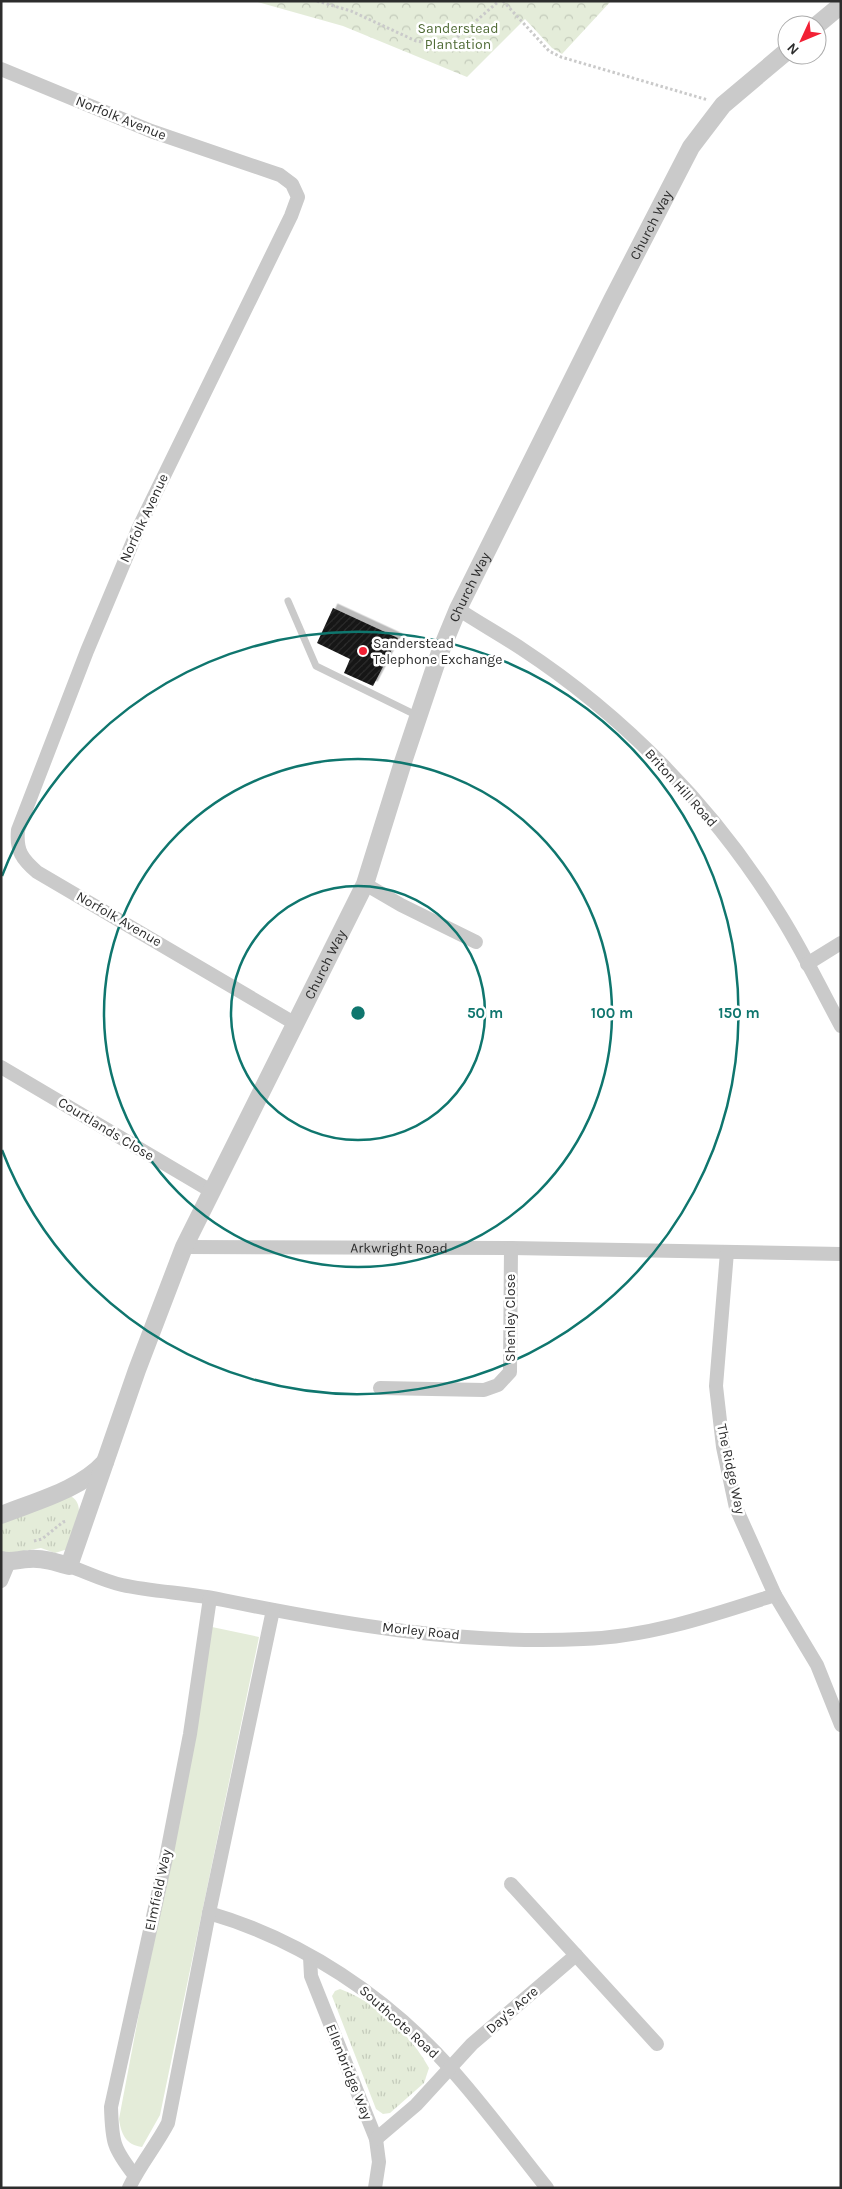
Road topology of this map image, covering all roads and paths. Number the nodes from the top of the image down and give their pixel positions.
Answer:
1 (317, 1) edge
2 (499, 1) edge
3 (503, 1) edge
4 (841, 5) edge
5 (827, 17) edge
6 (777, 59) edge
7 (1, 68) edge
8 (723, 105) junction
9 (288, 601) dead end
10 (458, 610) junction
11 (419, 716) junction
12 (365, 884) junction
13 (476, 942) dead end
14 (841, 944) edge
15 (807, 964) junction
16 (294, 1023) junction
17 (841, 1026) edge
18 (1, 1066) edge
19 (211, 1190) junction
20 (184, 1247) junction
21 (511, 1248) junction
22 (727, 1252) junction
23 (841, 1254) edge
24 (380, 1388) dead end
25 (106, 1460) junction
26 (59, 1491) junction
27 (1, 1514) edge
28 (81, 1517) junction
29 (8, 1561) edge
30 (69, 1566) junction
31 (1, 1581) edge
32 (775, 1595) junction
33 (210, 1598) junction
34 (273, 1610) junction
35 (841, 1725) edge
36 (511, 1884) dead end
37 (209, 1912) junction
38 (576, 1955) junction
39 (310, 1956) junction
40 (657, 2044) dead end
41 (451, 2069) junction
42 (376, 2139) junction
43 (132, 2182) edge
44 (375, 2188) edge
45 (547, 2188) edge

1 - 2 path
3 - 8 path
4 - 5 street
6 - 8 street, Church Way
7 - 16 street, Norfolk Avenue
8 - 10 street, Church Way
9 - 11 lane
10 - 11 street, Church Way
10 - 15 street, Briton Hill Road
11 - 12 street, Church Way
12 - 13 street
12 - 16 street, Church Way
14 - 15 street
15 - 17 street, Briton Hill Road
16 - 19 street, Church Way
18 - 19 street, Courtlands Close
19 - 20 street, Church Way
20 - 21 street, Arkwright Road
20 - 25 street
21 - 22 street, Arkwright Road
21 - 24 street, Shenley Close
22 - 23 street, Arkwright Road
22 - 32 street, The Ridge Way
25 - 26 street
25 - 28 street
26 - 27 street
26 - 28 street
28 - 29 path
28 - 30 street
29 - 30 street
29 - 31 street
30 - 33 street, Morley Road
32 - 34 street, Morley Road
32 - 35 street, The Ridge Way
33 - 34 street, Morley Road
33 - 43 street, Elmfield Way
34 - 37 street, Elmfield Way
36 - 38 street
37 - 39 street, Southcote Road
37 - 43 street, Elmfield Way
38 - 40 street
38 - 41 street, Day's Acre
39 - 41 street, Southcote Road
39 - 42 street, Ellenbridge Way
41 - 42 street, Day's Acre
41 - 45 street, Southcote Road
42 - 44 street, Ellenbridge Way

